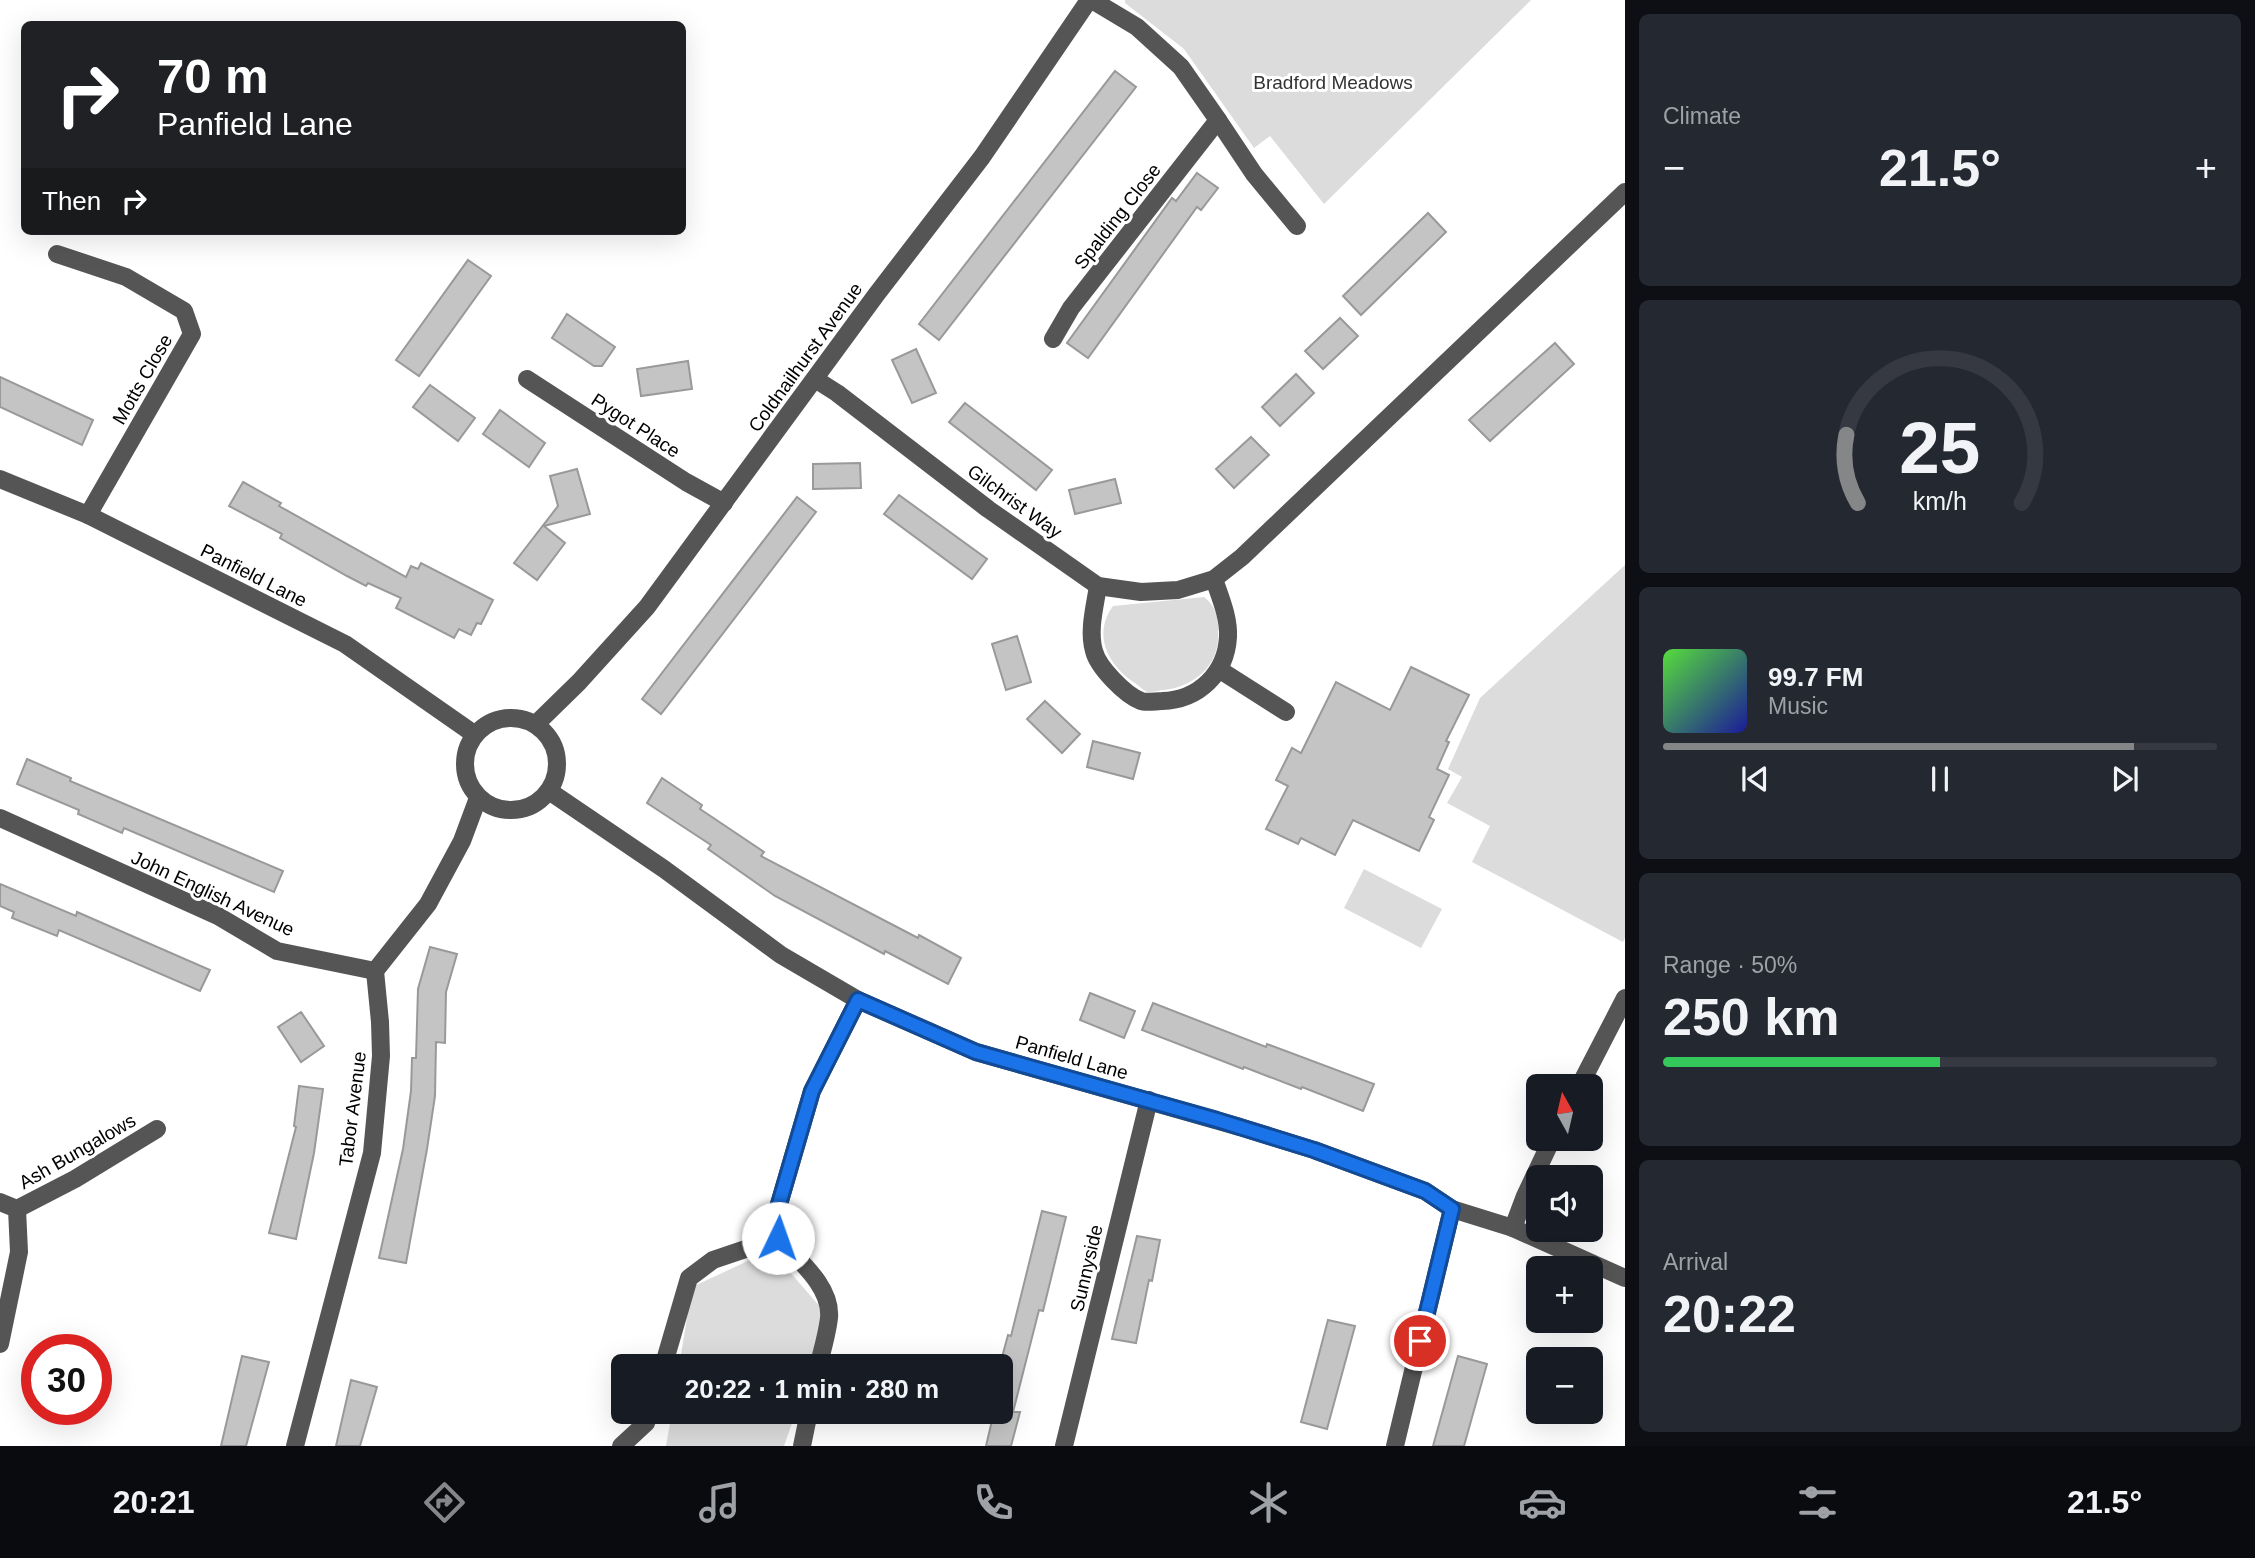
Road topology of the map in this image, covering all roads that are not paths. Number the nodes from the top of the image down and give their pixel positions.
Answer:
1 (1091, 0) edge
2 (1218, 121) junction
3 (1625, 192) edge
4 (1297, 226) dead end
5 (57, 254) dead end
6 (1052, 339) dead end
7 (527, 379) dead end
8 (815, 379) junction
9 (0, 479) edge
10 (724, 503) junction
11 (88, 515) junction
12 (1214, 579) junction
13 (1098, 586) junction
14 (1220, 670) junction
15 (1286, 712) dead end
16 (536, 724) junction
17 (474, 734) junction
18 (549, 791) junction
19 (478, 798) junction
20 (0, 818) edge
21 (375, 971) junction
22 (1625, 998) edge
23 (858, 1000) junction
24 (1585, 1074) edge
25 (1149, 1100) junction
26 (157, 1129) dead end
27 (1546, 1152) edge
28 (0, 1202) edge
29 (17, 1209) junction
30 (1452, 1209) junction
31 (1513, 1228) junction
32 (778, 1238) junction
33 (1625, 1278) edge
34 (0, 1344) edge
35 (667, 1354) edge
36 (821, 1354) edge
37 (645, 1424) edge
38 (807, 1424) edge
39 (295, 1446) edge
40 (621, 1446) edge
41 (802, 1446) edge
42 (1064, 1446) edge
43 (1395, 1446) edge

1 - 2 street
1 - 8 street, Coldnailhurst Avenue
2 - 4 street
2 - 6 street, Spalding Close
3 - 12 street
5 - 11 street, Motts Close
7 - 10 street, Pygot Place
8 - 10 street, Coldnailhurst Avenue
8 - 13 street, Gilchrist Way
9 - 11 street, Panfield Lane
10 - 16 street, Coldnailhurst Avenue
11 - 17 street, Panfield Lane
12 - 13 street, Gilchrist Way
12 - 14 street
13 - 14 street
14 - 15 street
16 - 17 street
16 - 18 street
17 - 19 street
18 - 19 street
18 - 23 street, Panfield Lane
19 - 21 street
20 - 21 street, John English Avenue
21 - 39 street, Tabor Avenue
22 - 24 street
23 - 25 street, Panfield Lane
23 - 32 street
25 - 30 street, Panfield Lane
25 - 42 street, Sunnyside
26 - 29 street, Ash Bungalows
27 - 31 street
28 - 29 street
29 - 34 street
30 - 31 street, Panfield Lane
30 - 43 street
31 - 33 street, Panfield Lane
32 - 35 street
32 - 36 street
37 - 40 street
38 - 41 street

